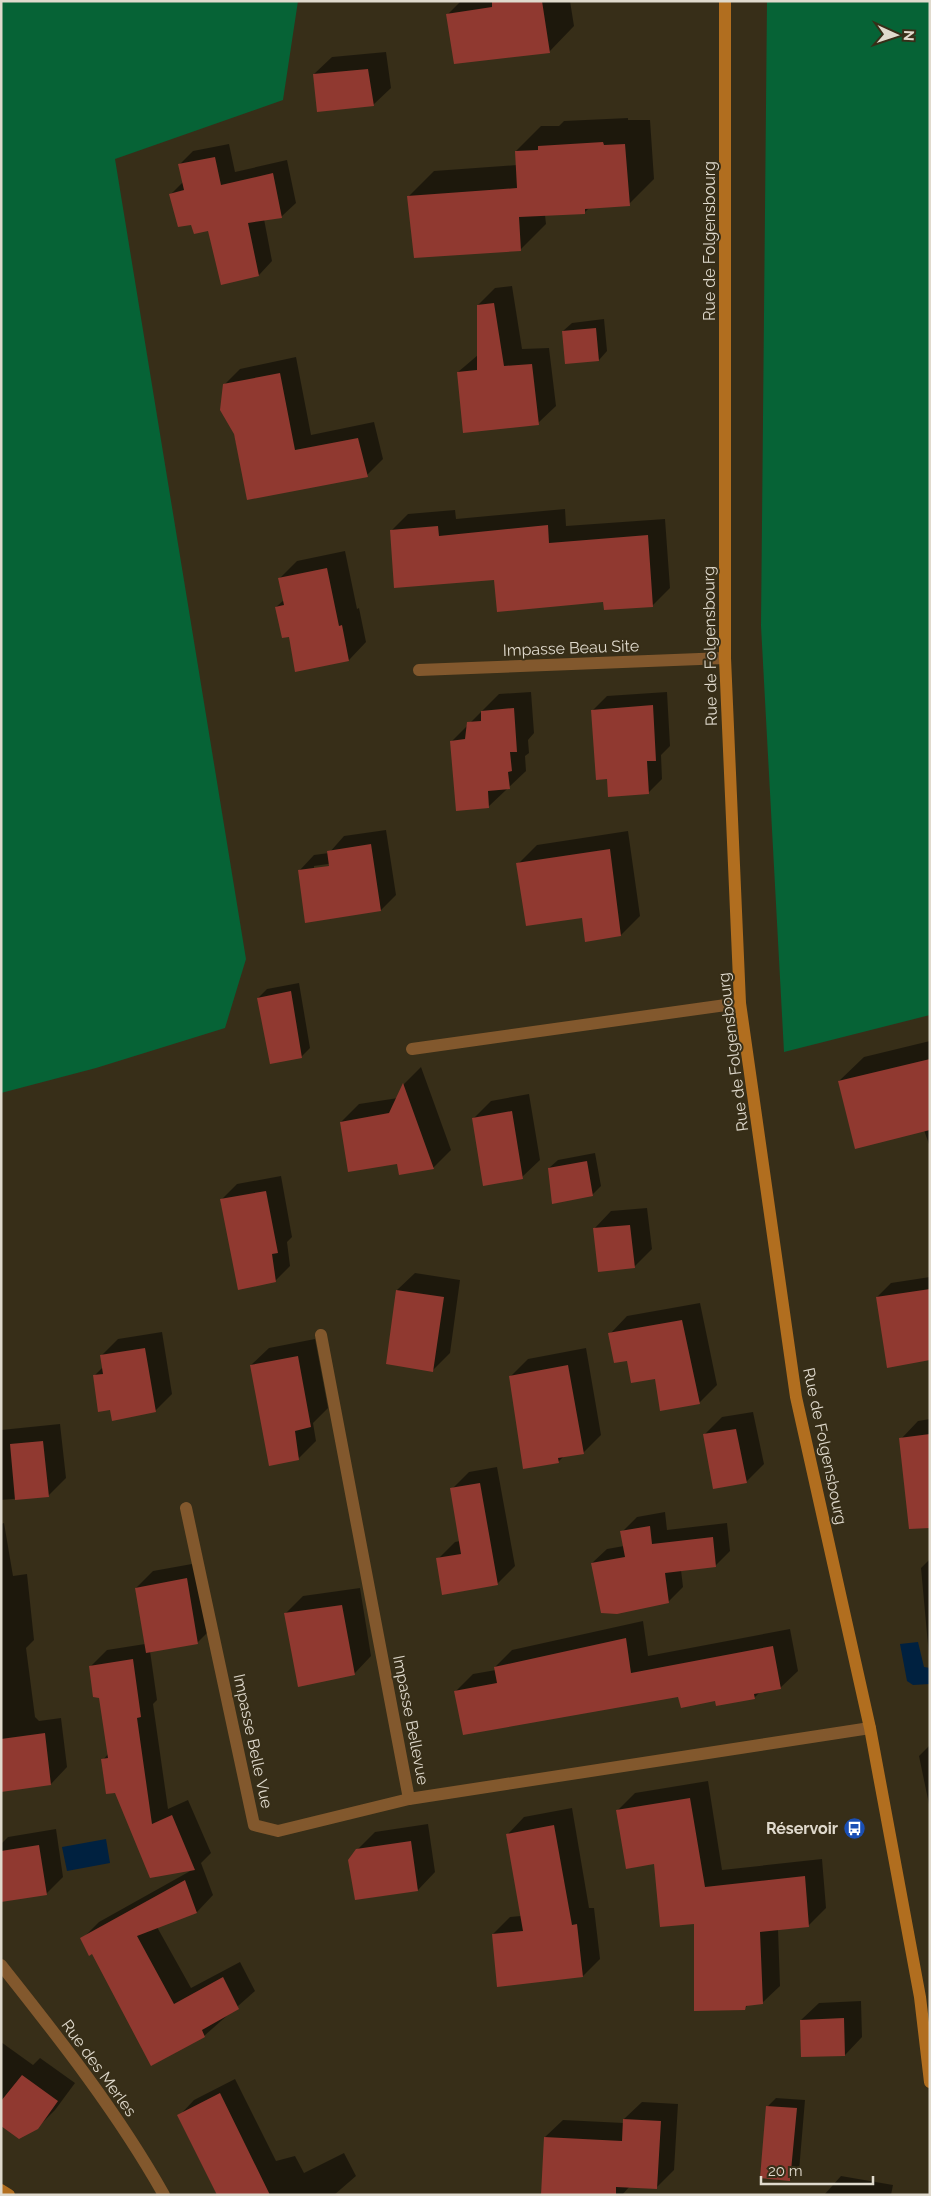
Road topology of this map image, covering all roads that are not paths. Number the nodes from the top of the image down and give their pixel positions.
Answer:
1 (725, 1) edge
2 (725, 658) junction
3 (419, 670) dead end
4 (740, 1003) junction
5 (412, 1049) dead end
6 (321, 1335) dead end
7 (186, 1508) dead end
8 (870, 1728) junction
9 (409, 1799) junction
10 (1, 1965) edge
11 (930, 2082) edge
12 (1, 2190) edge
13 (9, 2195) edge
14 (164, 2195) edge

1 - 2 main road, Rue de Folgensbourg
2 - 3 street, Impasse Beau Site
2 - 4 main road, Rue de Folgensbourg
4 - 5 street
4 - 8 main road, Rue de Folgensbourg
6 - 9 street, Impasse Bellevue
7 - 9 street, Impasse Belle Vue
8 - 9 street, Impasse Bellevue
8 - 11 main road, Rue de Folgensbourg
10 - 14 street, Rue des Merles
12 - 13 main road

